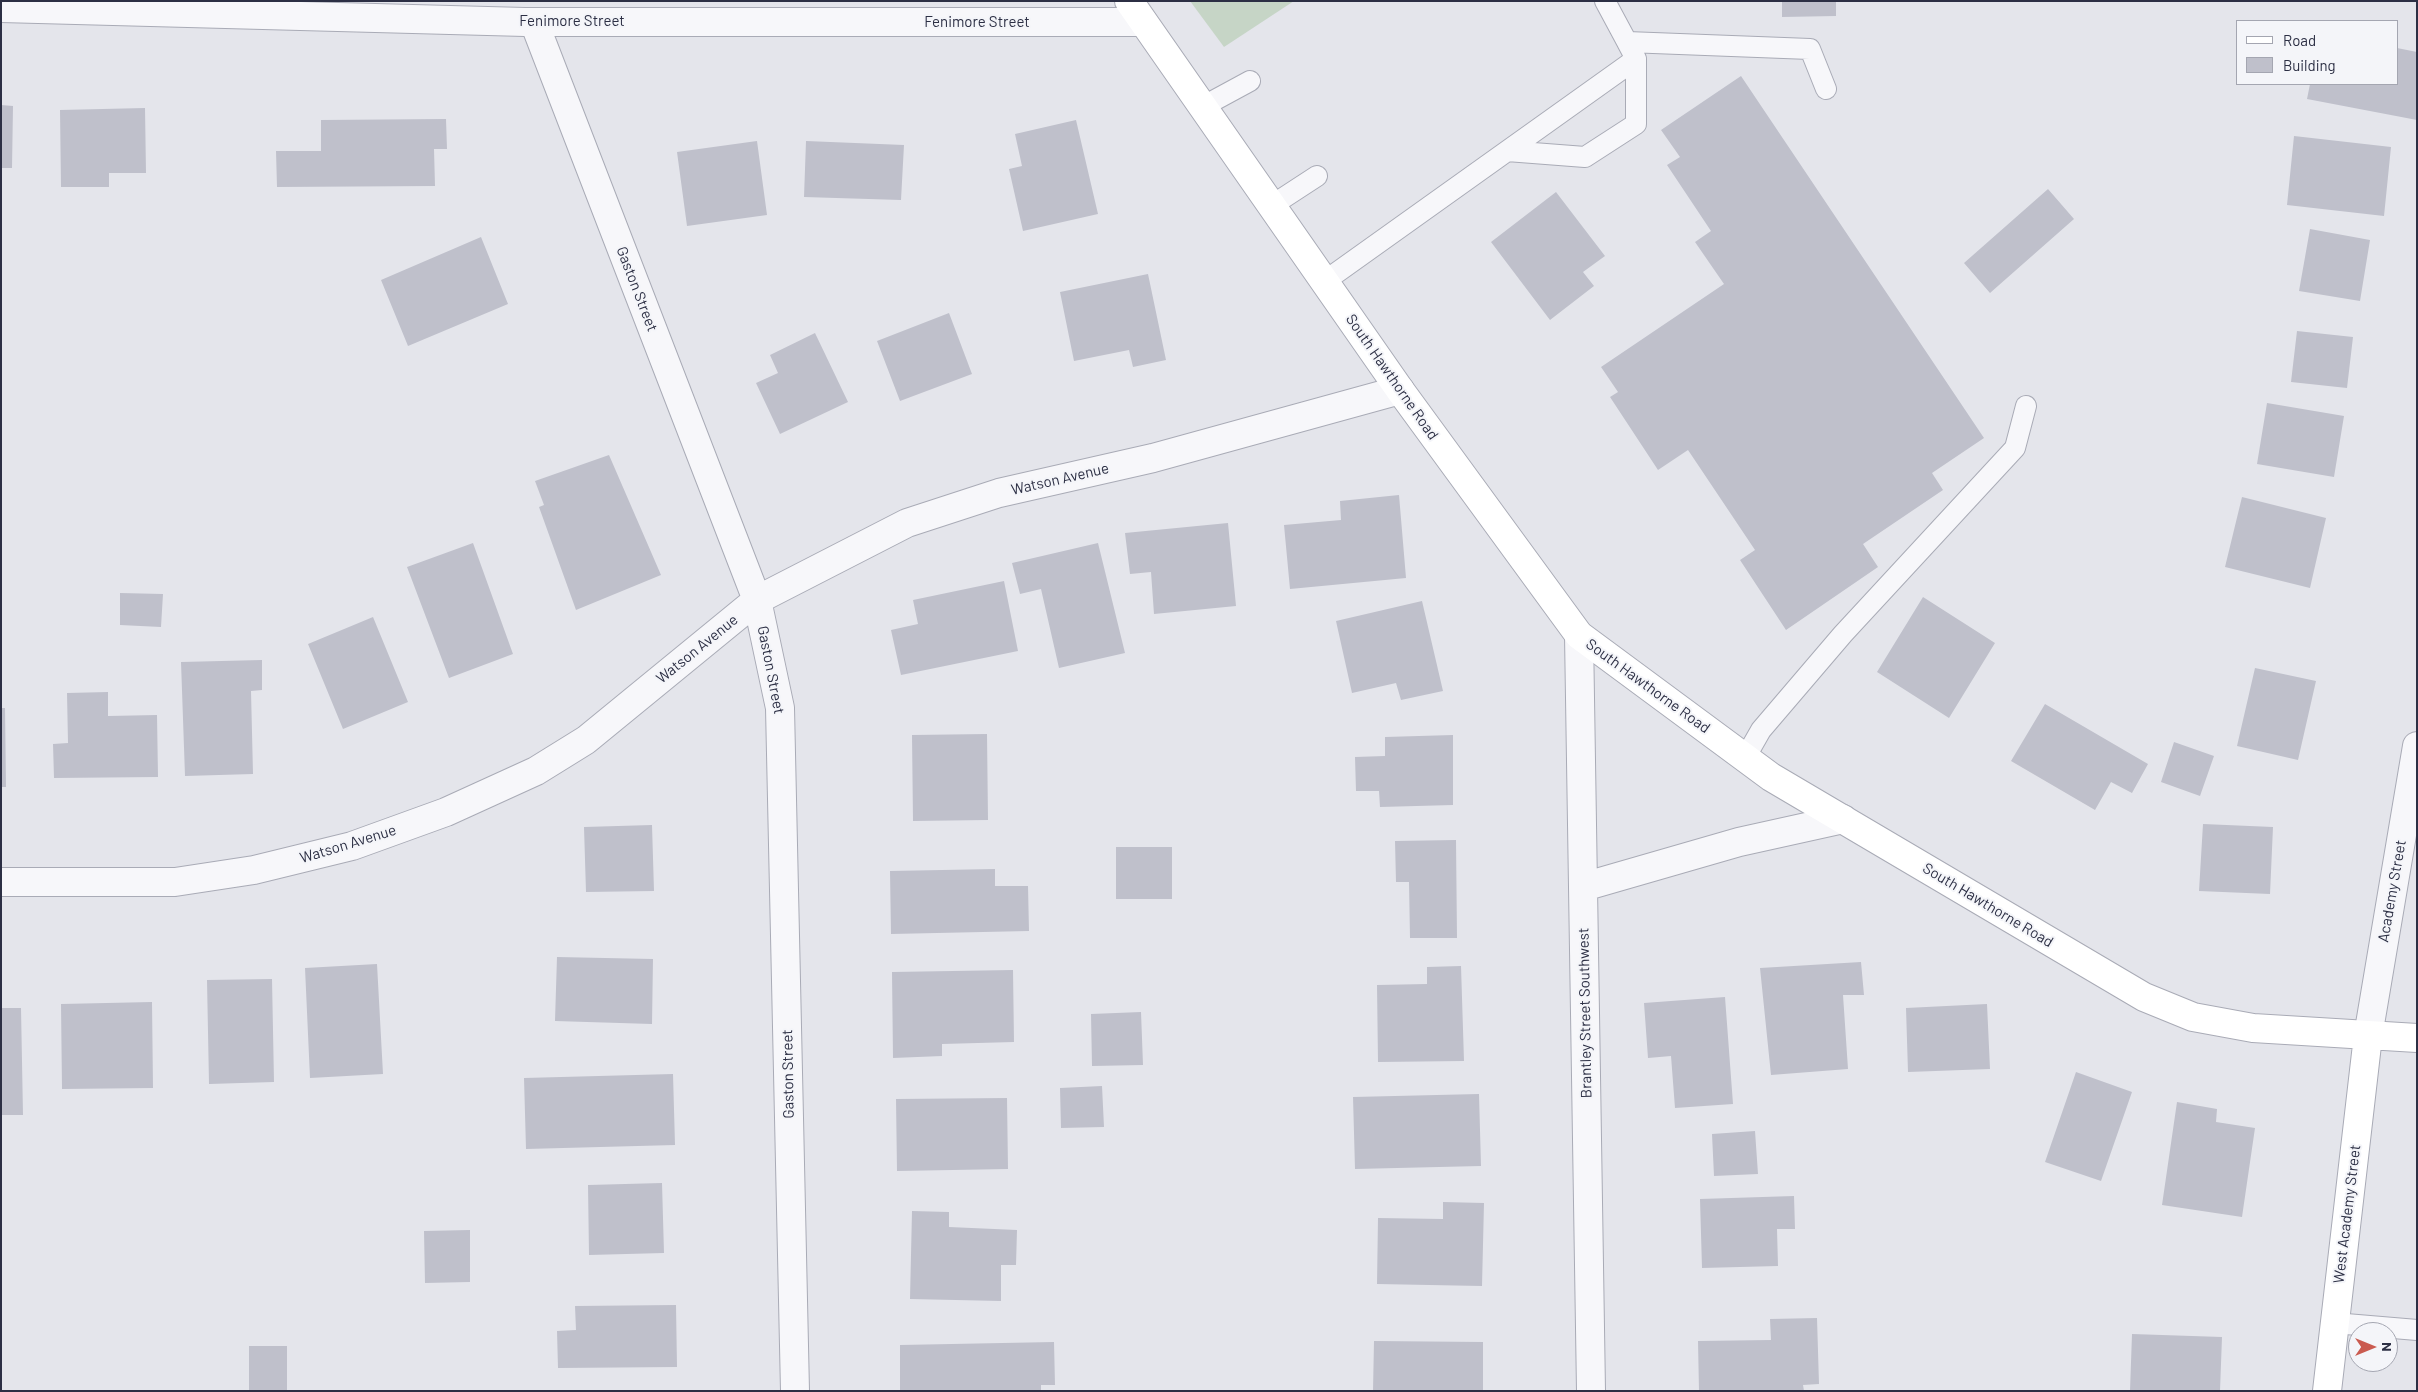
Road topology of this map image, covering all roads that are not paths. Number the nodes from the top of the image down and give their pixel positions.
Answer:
1 (1606, 1) edge
2 (1, 8) edge
3 (1136, 12) edge
4 (534, 22) junction
5 (1632, 50) junction
6 (1250, 81) dead end
7 (1826, 89) dead end
8 (1202, 107) junction
9 (1507, 151) junction
10 (1317, 176) dead end
11 (1271, 206) junction
12 (1324, 282) junction
13 (1400, 390) junction
14 (2026, 406) dead end
15 (756, 600) junction
16 (1579, 635) junction
17 (2417, 746) edge
18 (1745, 758) junction
19 (1842, 819) junction
20 (1, 882) edge
21 (1583, 887) junction
22 (2368, 1036) junction
23 (2417, 1038) edge
24 (2334, 1323) junction
25 (2417, 1330) edge
26 (795, 1391) edge
27 (1591, 1391) edge
28 (2327, 1391) edge

1 - 5 lane
2 - 4 street, Fenimore Street
3 - 4 street, Fenimore Street
3 - 8 main road, South Hawthorne Road
4 - 15 street, Gaston Street
5 - 7 lane
5 - 9 lane
5 - 9 lane
6 - 8 lane
8 - 11 main road, South Hawthorne Road
9 - 12 lane
10 - 11 lane
11 - 12 main road, South Hawthorne Road
12 - 13 main road, South Hawthorne Road
13 - 15 street, Watson Avenue
13 - 16 main road, South Hawthorne Road
14 - 18 lane
15 - 20 street, Watson Avenue
15 - 26 street, Gaston Street
16 - 18 main road, South Hawthorne Road
16 - 21 street, Brantley Street Southwest
17 - 22 street, Academy Street
18 - 19 main road, South Hawthorne Road
19 - 21 street
19 - 22 main road, South Hawthorne Road
21 - 27 street, Brantley Street Southwest
22 - 23 main road, South Hawthorne Road
22 - 24 main road, West Academy Street
24 - 25 lane
24 - 28 main road, West Academy Street

